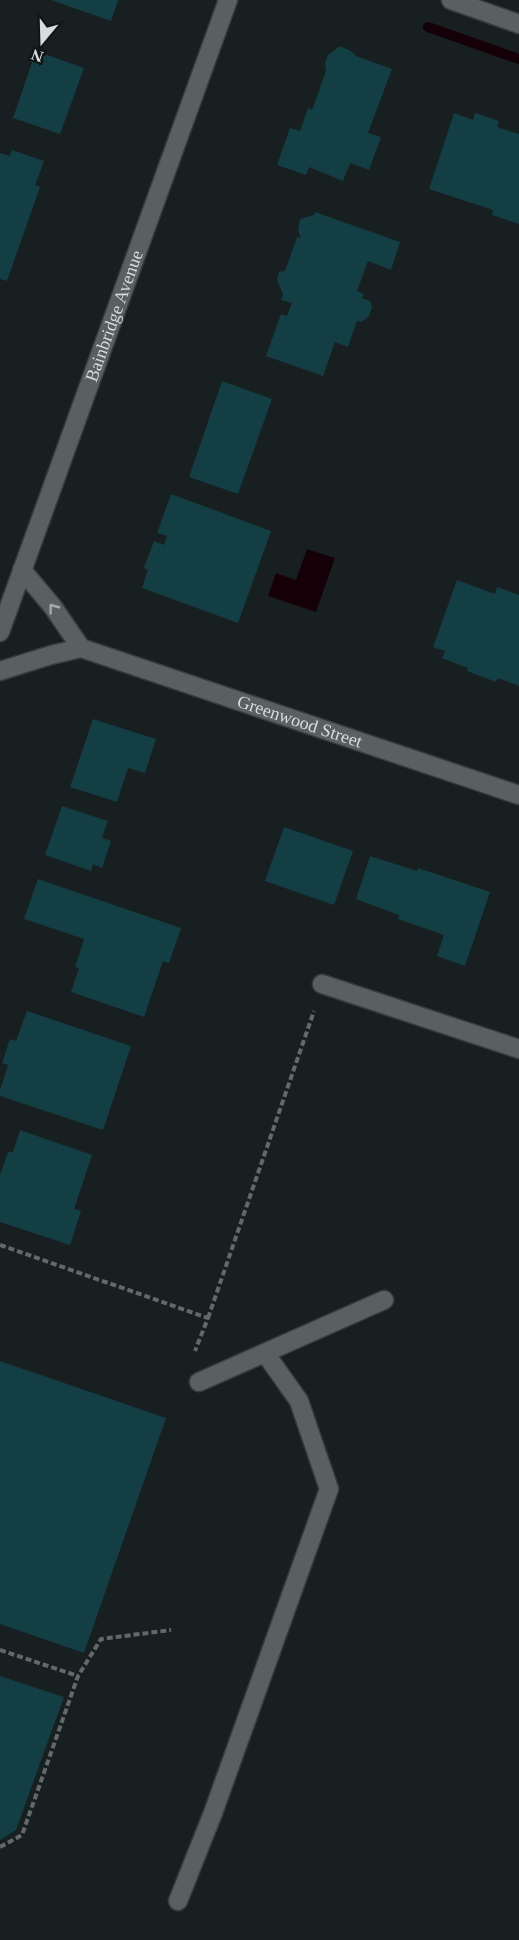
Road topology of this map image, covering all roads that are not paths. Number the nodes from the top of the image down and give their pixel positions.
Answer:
1 (228, 0) edge
2 (451, 0) edge
3 (519, 24) edge
4 (22, 570) junction
5 (0, 632) edge
6 (81, 648) junction
7 (0, 671) edge
8 (519, 795) edge
9 (322, 984) road end
10 (519, 1049) edge
11 (384, 1300) dead end
12 (265, 1353) junction
13 (199, 1382) dead end
14 (178, 1901) dead end

1 - 4 street, Bainbridge Avenue
2 - 3 street
4 - 5 street, Bainbridge Avenue
6 -> 4 street
6 - 7 street
6 - 8 street, Greenwood Street
9 - 10 street
11 - 12 street
12 - 13 street
12 - 14 street

